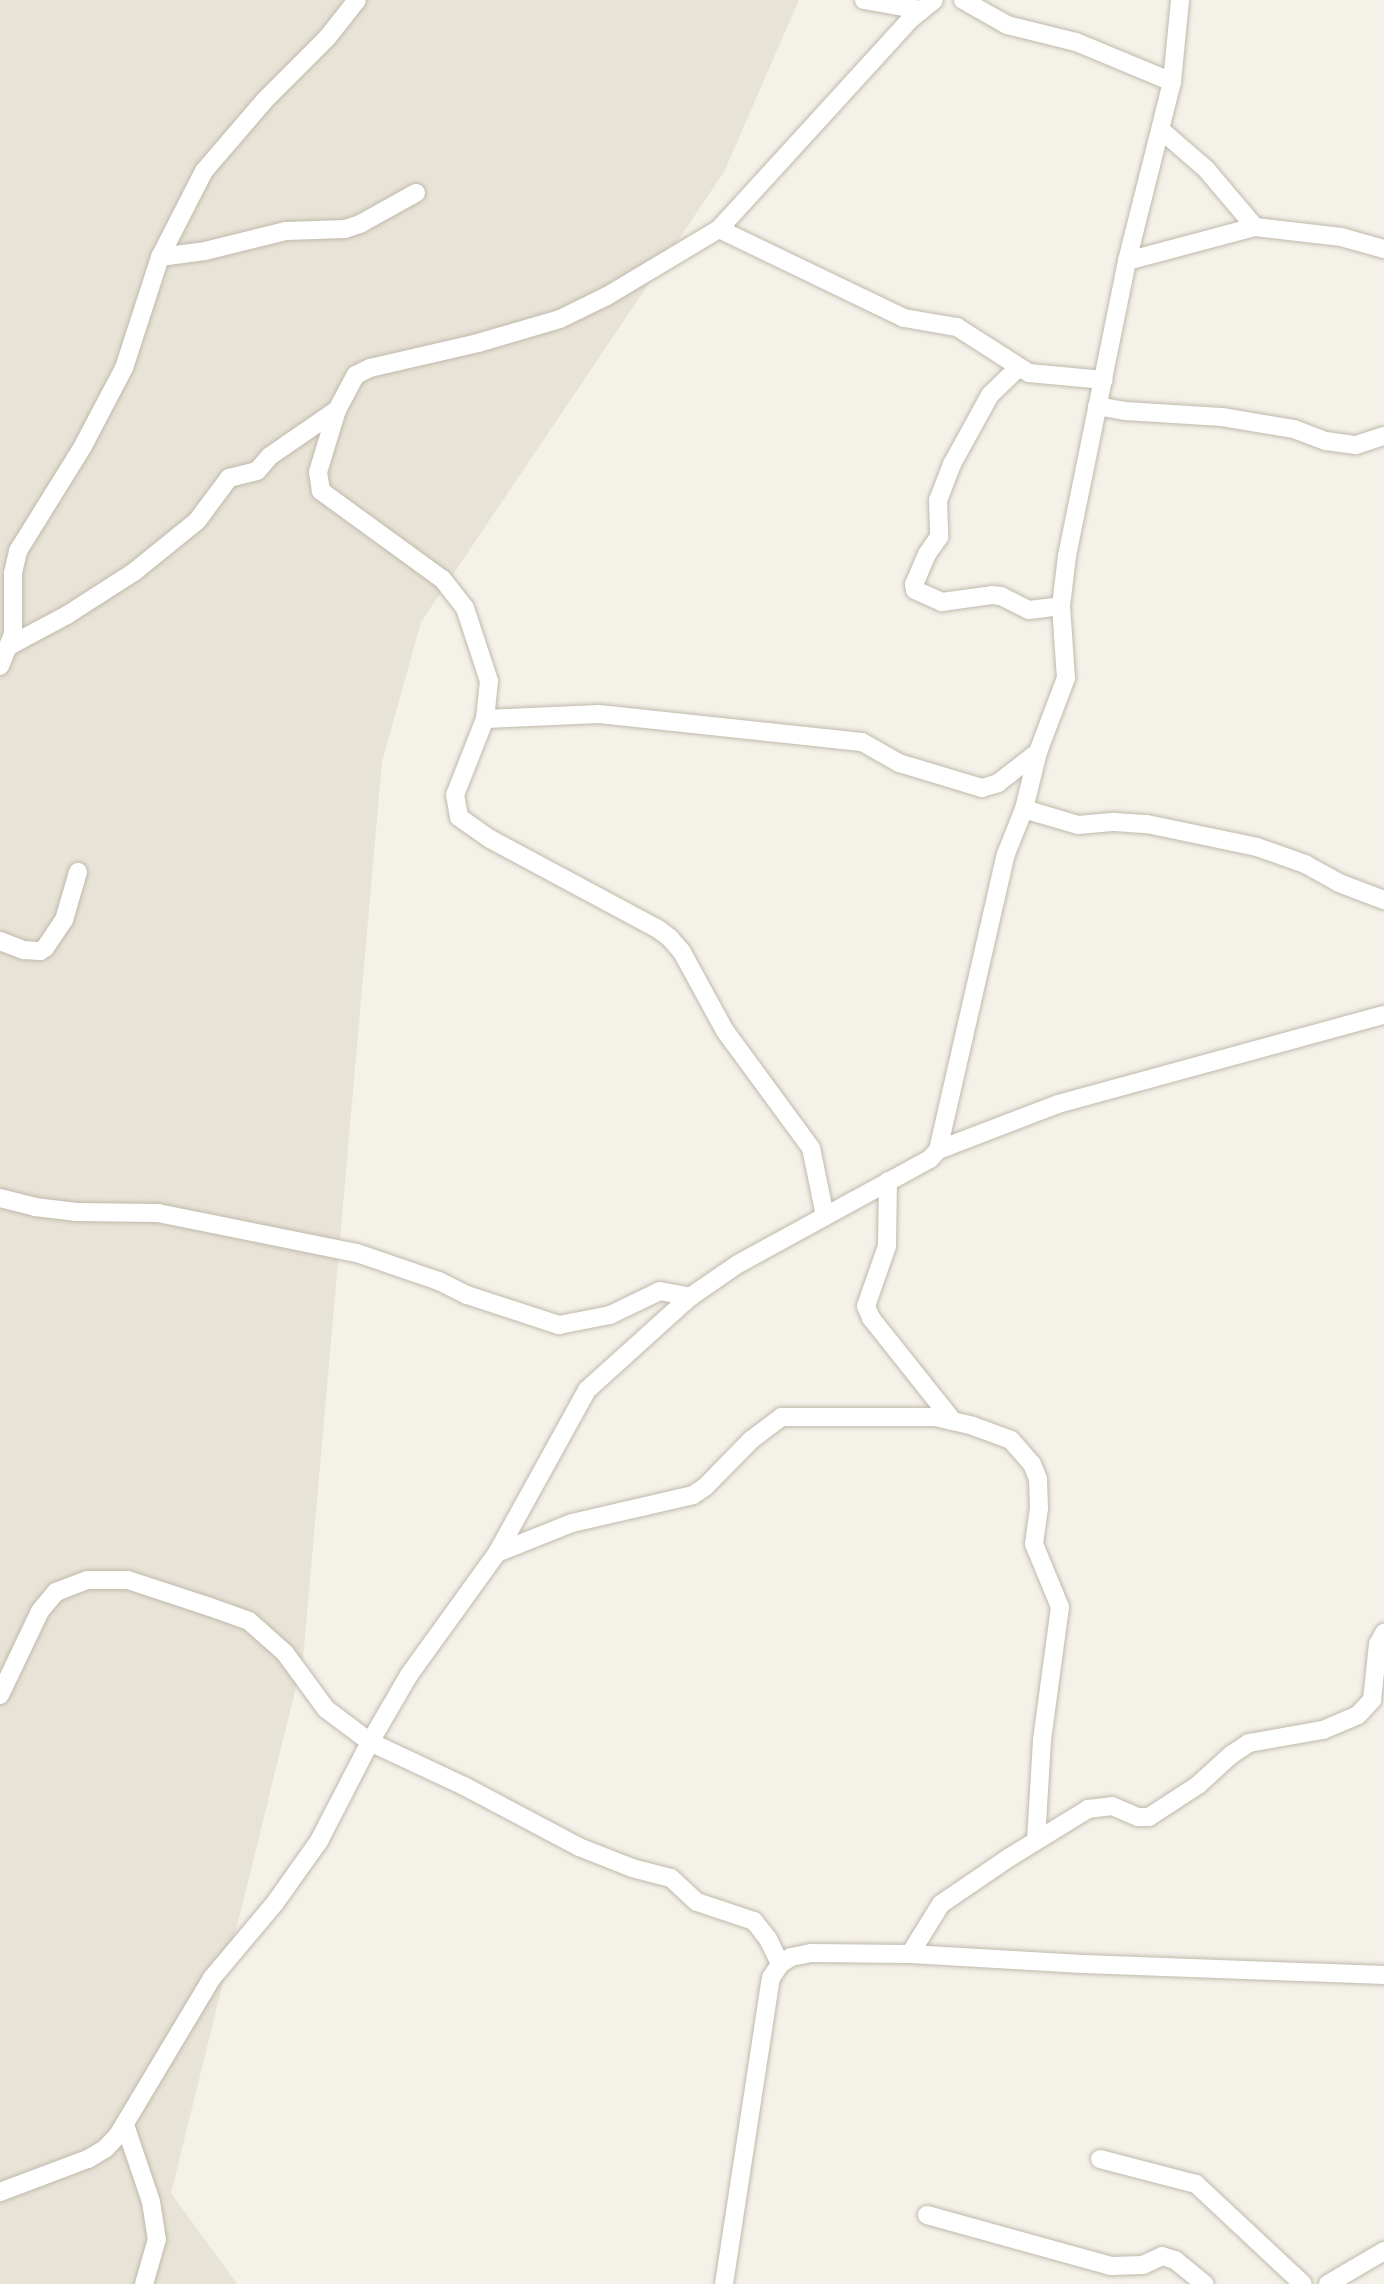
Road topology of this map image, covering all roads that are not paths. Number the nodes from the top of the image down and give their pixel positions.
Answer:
1 (357, 0) edge
2 (864, 0) edge
3 (964, 0) edge
4 (1180, 0) edge
5 (927, 5) edge
6 (1172, 82) junction
7 (1161, 130) junction
8 (416, 193) dead end
9 (1255, 227) junction
10 (719, 229) junction
11 (1384, 249) edge
12 (160, 257) junction
13 (1127, 261) junction
14 (1018, 368) junction
15 (1104, 380) junction
16 (1097, 406) junction
17 (337, 410) junction
18 (1384, 436) edge
19 (6, 569) edge
20 (1061, 606) junction
21 (9, 646) junction
22 (0, 666) edge
23 (485, 719) junction
24 (1038, 752) junction
25 (1024, 809) junction
26 (78, 872) dead end
27 (1384, 900) edge
28 (0, 941) edge
29 (1384, 1015) edge
30 (938, 1150) junction
31 (888, 1181) junction
32 (0, 1198) edge
33 (825, 1216) junction
34 (690, 1297) junction
35 (953, 1421) junction
36 (497, 1553) junction
37 (1384, 1633) edge
38 (0, 1695) edge
39 (370, 1742) junction
40 (1037, 1841) junction
41 (910, 1954) junction
42 (780, 1964) junction
43 (1384, 1975) edge
44 (125, 2125) junction
45 (1100, 2159) dead end
46 (0, 2192) edge
47 (928, 2215) dead end
48 (1384, 2251) edge
49 (144, 2284) edge
50 (724, 2284) edge
51 (1205, 2284) edge
52 (1303, 2284) edge
53 (1328, 2284) edge

1 - 12 street
2 - 5 street
3 - 6 street
4 - 6 street
5 - 10 street
6 - 7 street
7 - 9 street
7 - 13 street
8 - 12 street
9 - 11 street
9 - 13 street
10 - 14 street
10 - 17 street
12 - 19 street
13 - 15 street
14 - 15 street
14 - 20 street
15 - 16 street
16 - 18 street
16 - 20 street
17 - 21 street
17 - 23 street
19 - 21 street
20 - 24 street
21 - 22 street
23 - 24 street
23 - 33 street
24 - 25 street
25 - 27 street
25 - 30 street
26 - 28 street
29 - 30 street
30 - 31 street
31 - 33 street
31 - 35 street
32 - 34 street
33 - 34 street
34 - 36 street
35 - 36 street
35 - 40 street
36 - 39 street
37 - 40 street
38 - 39 street
39 - 42 street
39 - 44 street
40 - 41 street
41 - 42 street
41 - 43 street
42 - 50 street
44 - 46 street
44 - 49 street
45 - 52 street
47 - 51 street
48 - 53 street

